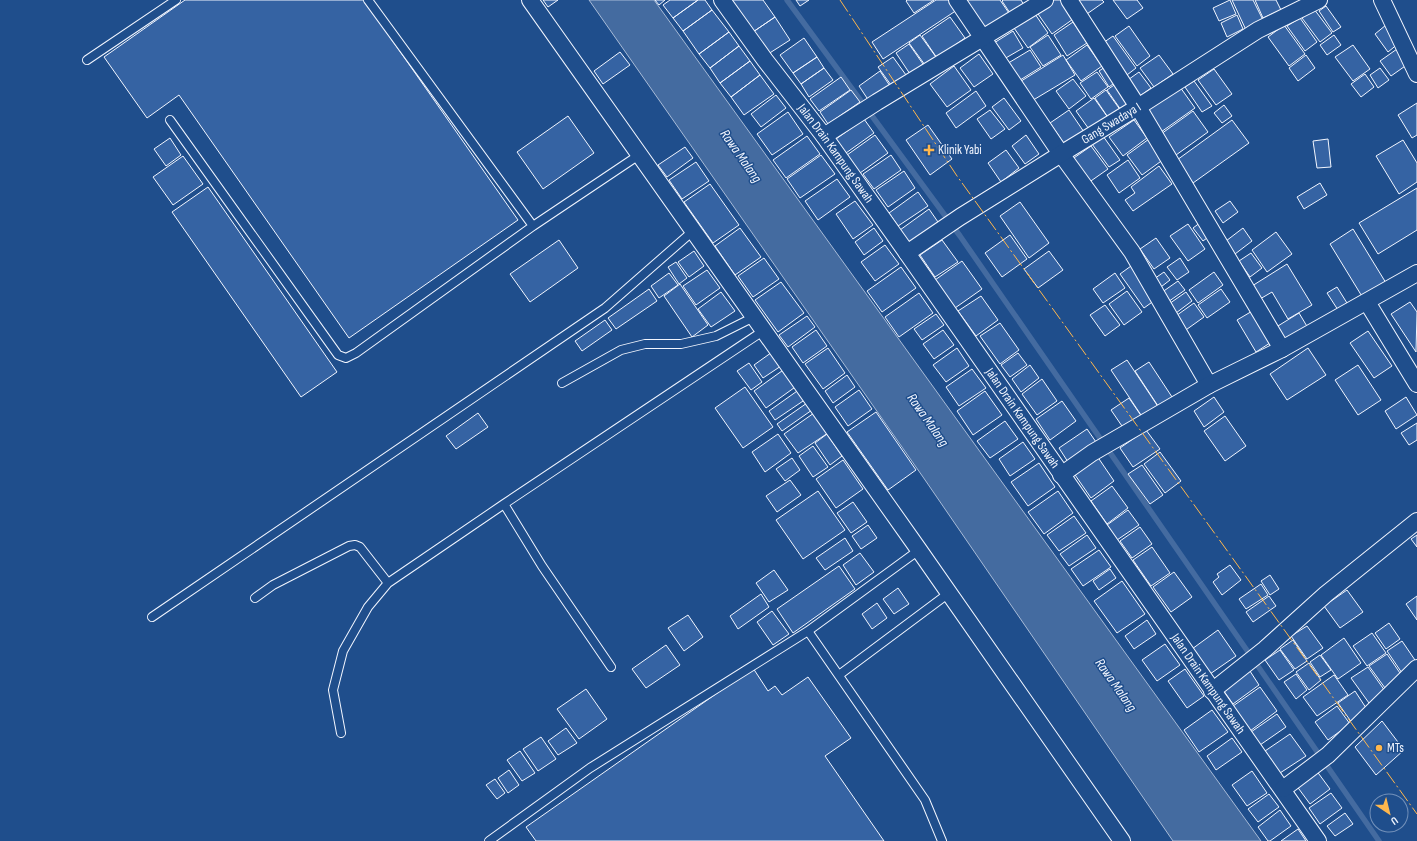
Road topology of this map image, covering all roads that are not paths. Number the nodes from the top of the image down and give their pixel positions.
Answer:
1 (176, 0) edge
2 (368, 0) edge
3 (530, 0) edge
4 (722, 0) edge
5 (1045, 0) edge
6 (1069, 0) edge
7 (1319, 0) edge
8 (1382, 0) edge
9 (957, 1) edge
10 (983, 39) junction
11 (87, 60) dead end
12 (1417, 74) edge
13 (1138, 107) junction
14 (170, 120) dead end
15 (824, 136) junction
16 (1061, 154) junction
17 (639, 155) junction
18 (533, 226) junction
19 (693, 231) junction
20 (906, 253) junction
21 (1417, 274) edge
22 (1367, 302) junction
23 (754, 317) junction
24 (763, 331) junction
25 (1282, 349) junction
26 (562, 383) dead end
27 (1417, 384) edge
28 (1209, 385) junction
29 (1061, 474) junction
30 (504, 504) junction
31 (1417, 521) edge
32 (919, 550) junction
33 (388, 583) junction
34 (949, 593) junction
35 (255, 598) dead end
36 (152, 617) dead end
37 (808, 631) junction
38 (611, 667) dead end
39 (1417, 668) edge
40 (839, 675) junction
41 (1212, 691) junction
42 (341, 733) dead end
43 (1283, 789) junction
44 (489, 841) edge
45 (942, 841) edge
46 (1122, 841) edge
47 (1318, 841) edge

1 - 11 lane
2 - 18 lane
3 - 17 street
4 - 15 street, Jalan Drain Kampung Sawah
5 - 10 street
6 - 13 street
7 - 13 street, Gang Swadaya I
8 - 12 street
9 - 10 street
10 - 15 street
10 - 16 street
13 - 16 street, Gang Swadaya I
13 - 25 street
14 - 18 lane
15 - 20 street, Jalan Drain Kampung Sawah
16 - 20 street, Gang Swadaya I
16 - 28 street
17 - 18 lane
17 - 19 street
19 - 23 street
19 - 36 lane
20 - 29 street, Jalan Drain Kampung Sawah
21 - 22 street
22 - 25 street
22 - 27 street
23 - 24 street
23 - 26 lane
24 - 30 lane
24 - 32 street
25 - 28 street
28 - 29 street
29 - 41 street, Jalan Drain Kampung Sawah
30 - 33 lane
30 - 38 lane
31 - 41 street
32 - 34 street
32 - 37 lane
33 - 35 lane
33 - 42 lane
34 - 40 lane
34 - 46 street
37 - 40 lane
37 - 44 lane
39 - 43 street
40 - 45 lane
41 - 43 street, Jalan Drain Kampung Sawah
43 - 47 street, Jalan Drain Kampung Sawah

